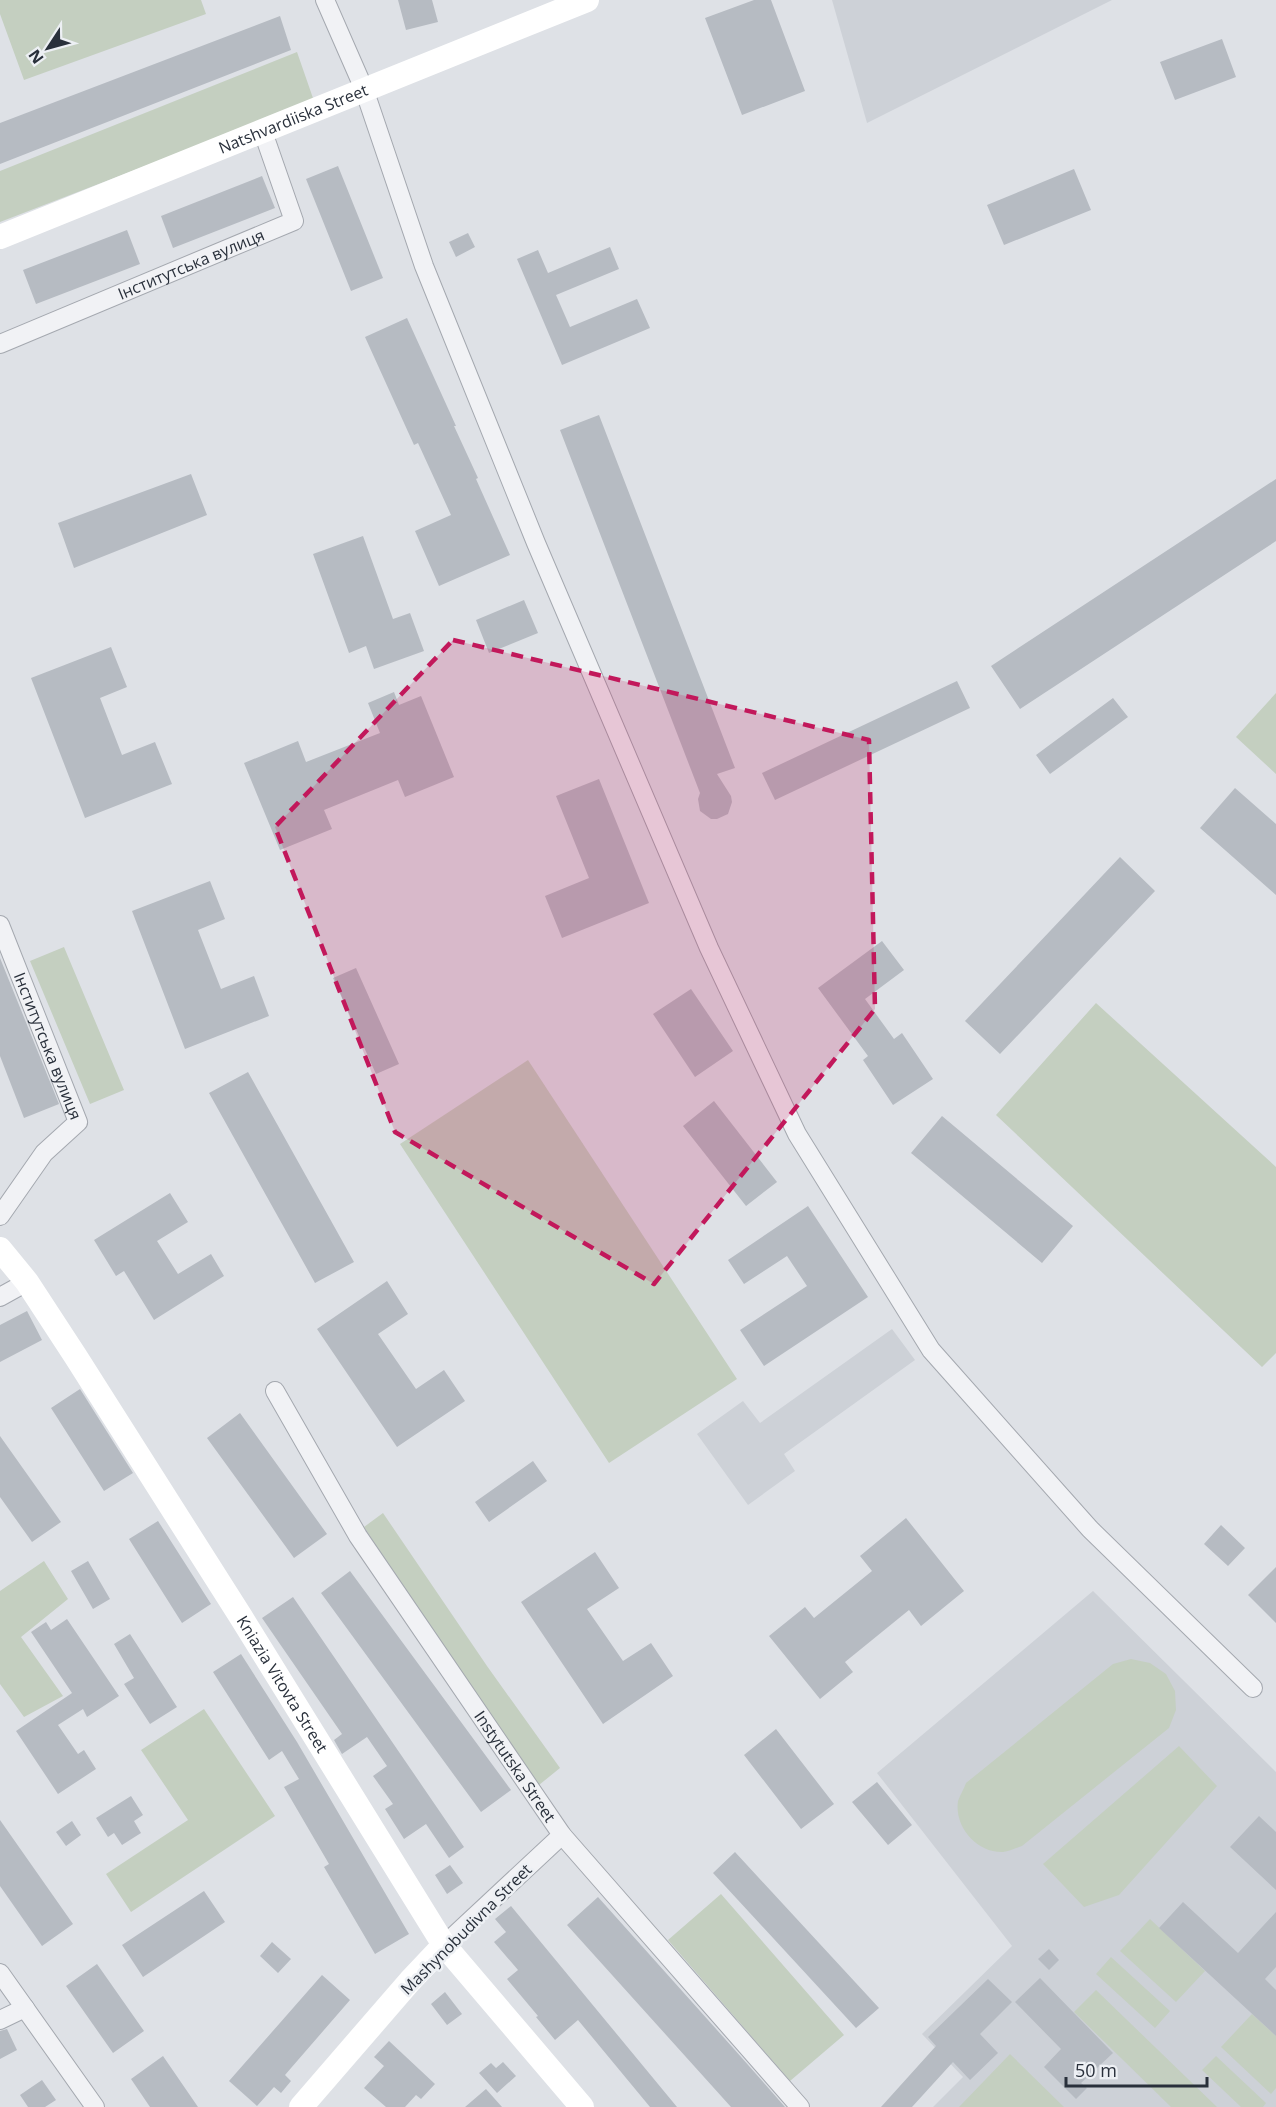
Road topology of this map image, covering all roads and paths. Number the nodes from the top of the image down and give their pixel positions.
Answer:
1 (325, 0) edge
2 (587, 0) edge
3 (364, 89) junction
4 (264, 132) junction
5 (0, 237) edge
6 (0, 344) edge
7 (0, 925) edge
8 (0, 1216) edge
9 (0, 1250) edge
10 (27, 1282) junction
11 (0, 1297) edge
12 (275, 1391) dead end
13 (1253, 1688) dead end
14 (562, 1835) junction
15 (444, 1945) junction
16 (0, 1973) edge
17 (25, 2008) junction
18 (0, 2020) edge
19 (95, 2107) edge
20 (301, 2107) edge
21 (582, 2107) edge
22 (800, 2107) edge

1 - 3 street
2 - 3 street, Natshvardiiska Street
3 - 4 street, Natshvardiiska Street
3 - 13 street
4 - 5 street, Natshvardiiska Street
4 - 6 street, Інститутська вулиця
7 - 8 street, Інститутська вулиця
9 - 10 street, Kniazia Vitovta Street
10 - 11 street
10 - 15 street, Kniazia Vitovta Street
12 - 14 street, Instytutska Street
14 - 15 street, Mashynobudivna Street
14 - 22 street, Instytutska Street
15 - 20 street, Mashynobudivna Street
15 - 21 street, Kniazia Vitovta Street
16 - 17 street
17 - 18 street
17 - 19 street

